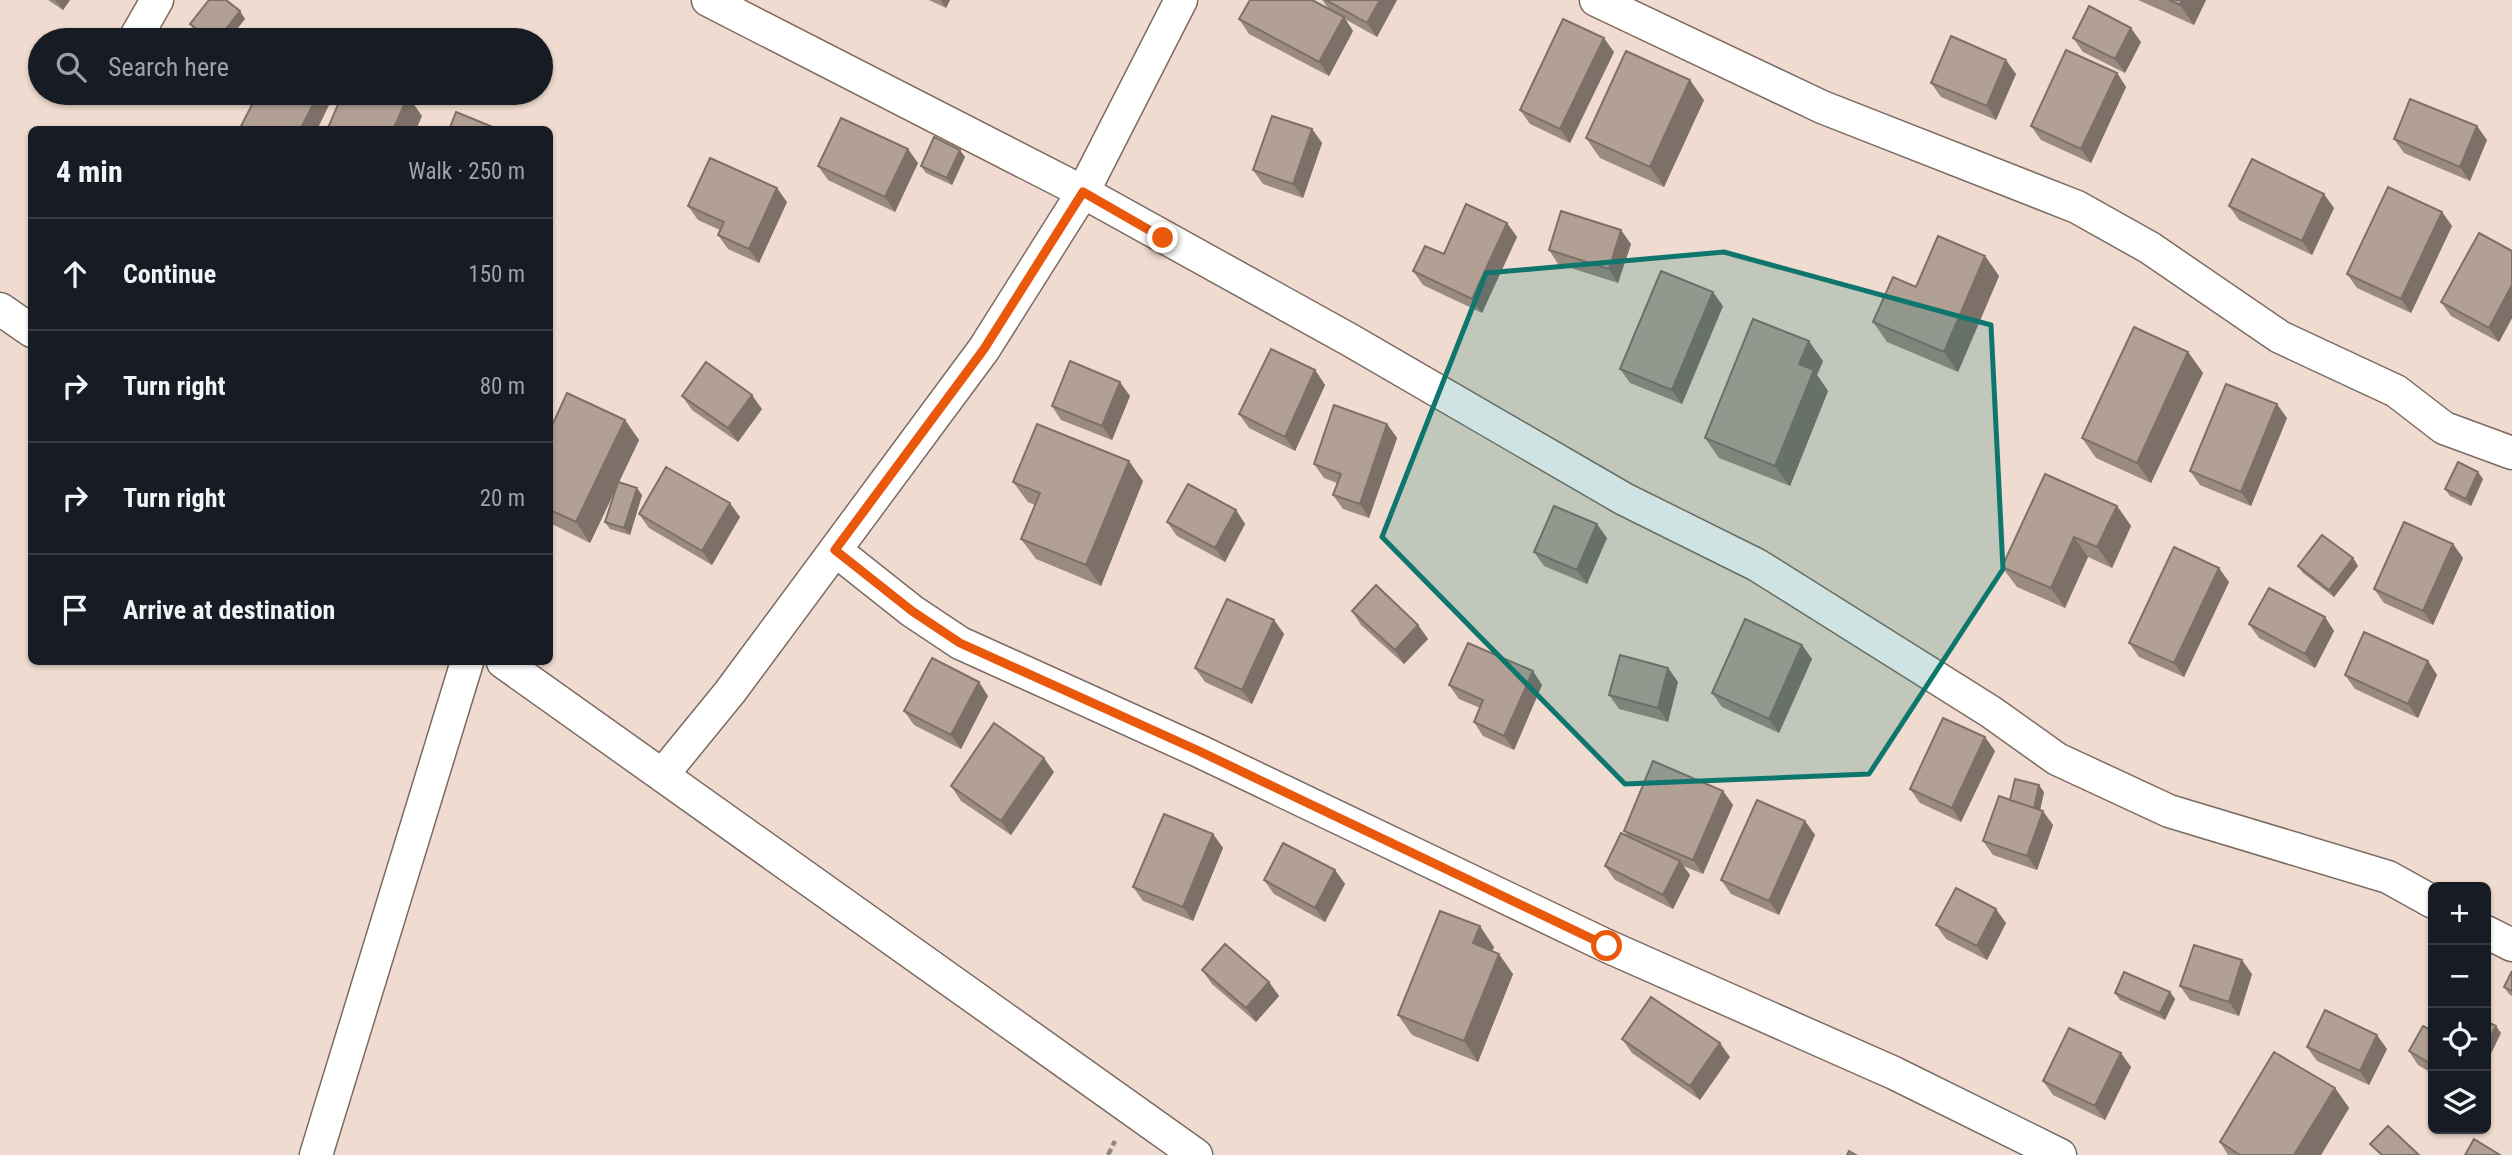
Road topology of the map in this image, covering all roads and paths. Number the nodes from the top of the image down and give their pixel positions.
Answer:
1 (157, 0) edge
2 (708, 0) edge
3 (1181, 0) edge
4 (1596, 0) edge
5 (141, 28) edge
6 (1083, 192) junction
7 (0, 309) edge
8 (28, 328) edge
9 (2512, 453) edge
10 (835, 550) junction
11 (466, 665) edge
12 (507, 665) edge
13 (663, 774) junction
14 (2428, 899) edge
15 (2491, 934) edge
16 (2512, 945) edge
17 (316, 1155) edge
18 (1196, 1155) edge
19 (2060, 1155) edge

1 - 5 street
2 - 6 street
3 - 6 street
4 - 9 street
6 - 10 street
6 - 14 street
7 - 8 street
10 - 13 street
10 - 19 street
11 - 17 street
12 - 13 street
13 - 18 street
15 - 16 street

